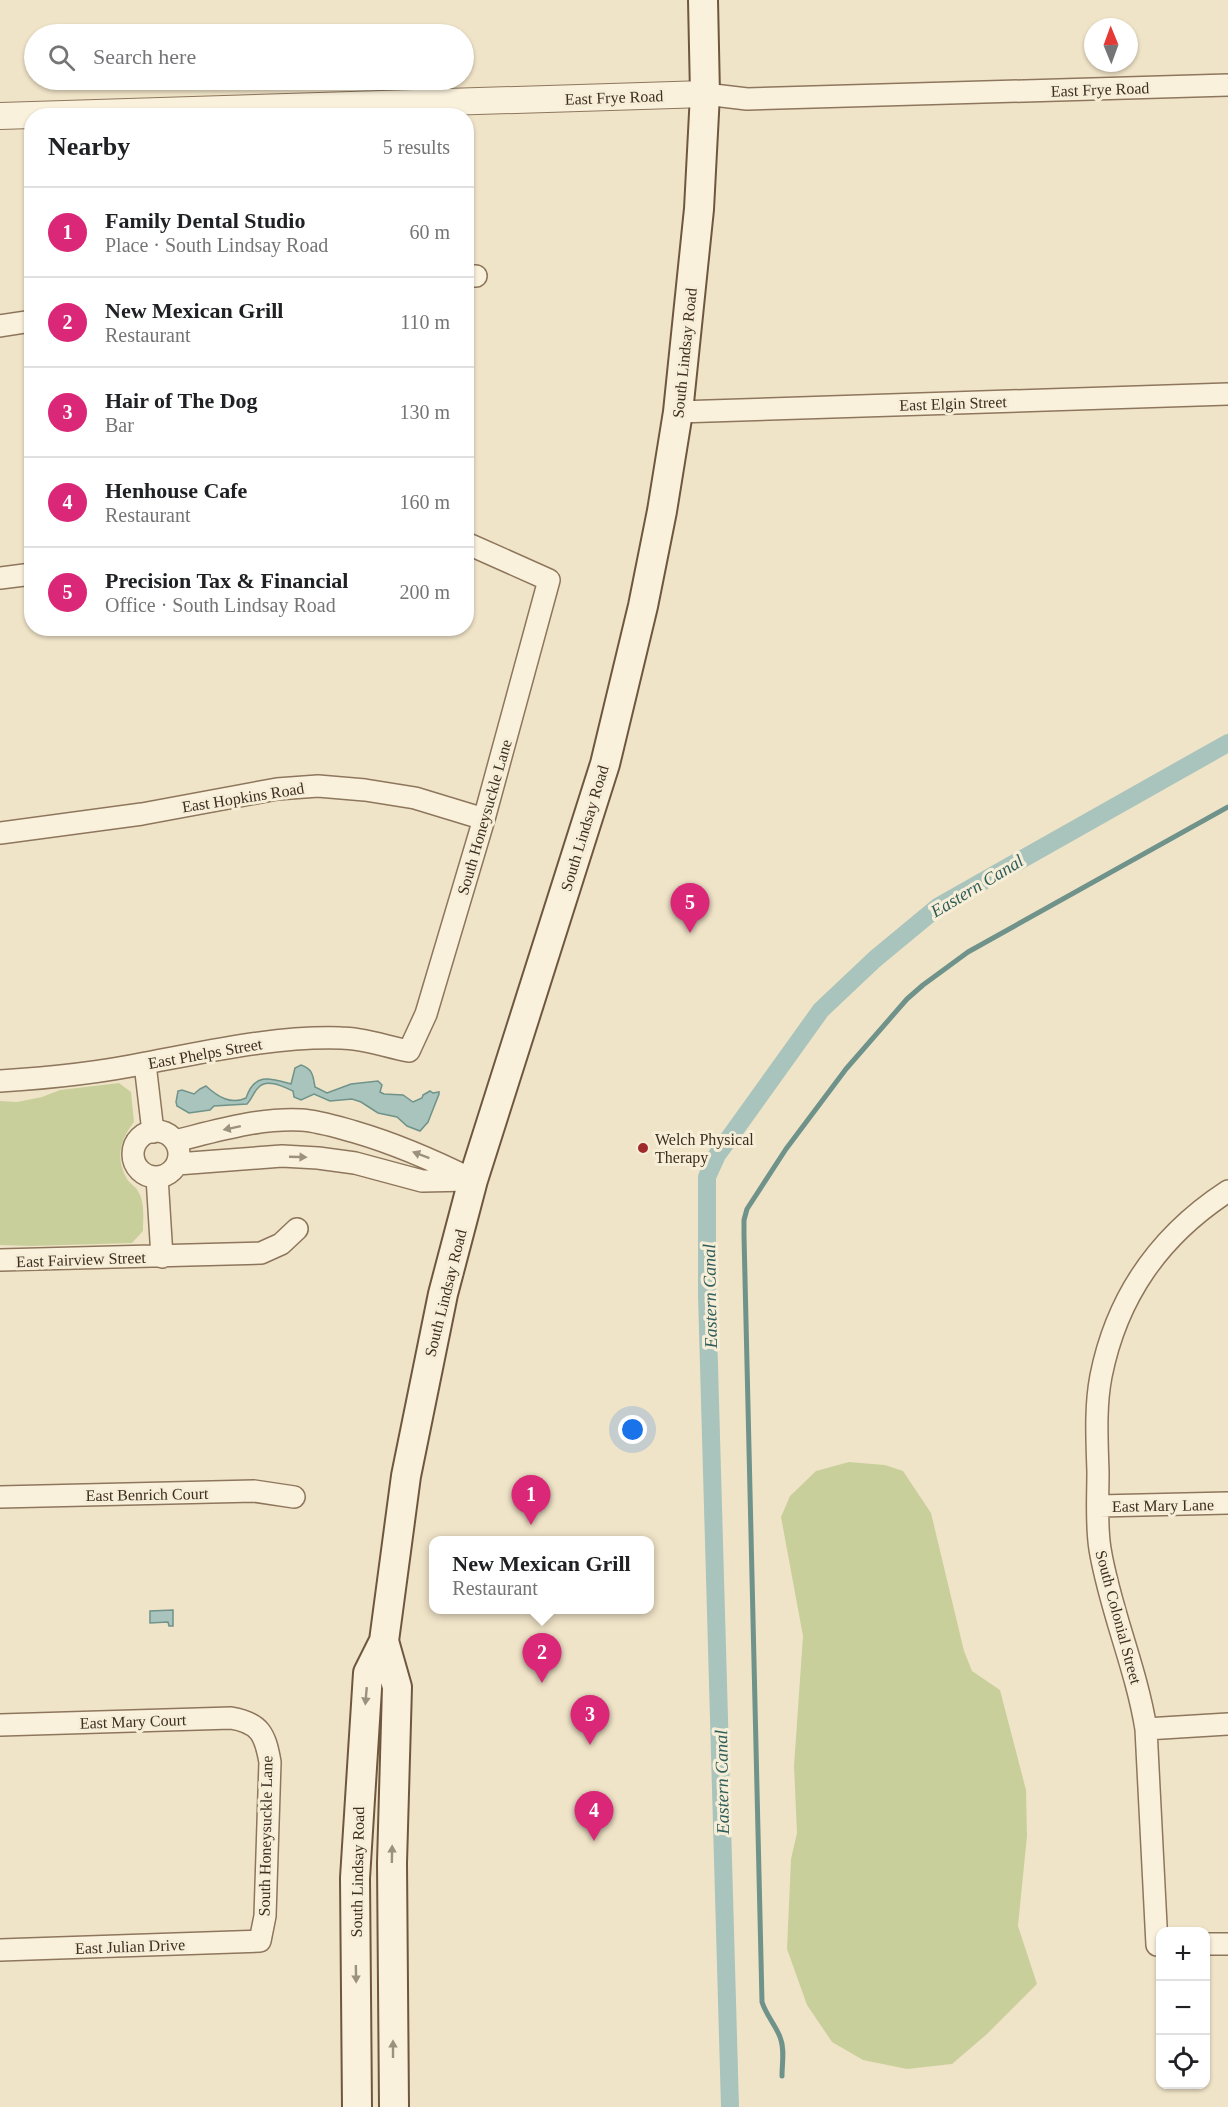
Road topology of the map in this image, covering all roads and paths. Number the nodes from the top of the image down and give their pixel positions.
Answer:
1 (703, 0) edge
2 (1228, 86) edge
3 (705, 94) junction
4 (256, 108) edge
5 (24, 115) edge
6 (0, 116) edge
7 (24, 322) edge
8 (0, 326) edge
9 (1228, 394) edge
10 (678, 412) junction
11 (474, 547) edge
12 (24, 575) edge
13 (0, 578) edge
14 (484, 819) junction
15 (0, 833) edge
16 (409, 1051) joint
17 (145, 1064) junction
18 (0, 1081) edge
19 (153, 1132) junction
20 (174, 1141) junction
21 (177, 1164) junction
22 (157, 1177) junction
23 (473, 1180) junction
24 (1228, 1191) edge
25 (297, 1229) dead end
26 (162, 1257) junction
27 (0, 1260) edge
28 (0, 1497) edge
29 (294, 1497) dead end
30 (1228, 1503) edge
31 (1098, 1506) junction
32 (384, 1641) junction
33 (1228, 1724) edge
34 (0, 1725) edge
35 (1146, 1729) junction
36 (261, 1732) joint
37 (1158, 1927) edge
38 (260, 1941) joint
39 (1210, 1944) edge
40 (1228, 1944) edge
41 (0, 1950) edge
42 (357, 2107) edge
43 (394, 2107) edge

1 - 3 main road, South Lindsay Road
2 - 3 street, East Frye Road
3 - 4 street, East Frye Road
3 - 10 main road, South Lindsay Road
5 - 6 street, East Frye Road
7 - 8 street
9 - 10 street, East Elgin Street
10 - 23 main road, South Lindsay Road
11 - 14 street, South Honeysuckle Lane
12 - 13 street
14 - 15 street, East Hopkins Road
14 - 16 street, South Honeysuckle Lane
16 - 17 street, East Phelps Street
17 - 18 street, East Phelps Street
17 - 19 street
19 - 20 street
19 - 22 street
20 - 21 street
23 -> 20 street
21 - 22 street
21 -> 23 street
22 - 26 street
23 - 32 main road, South Lindsay Road
24 - 31 street, South Colonial Street
25 - 26 street, East Fairview Street
26 - 27 street, East Fairview Street
28 - 29 street, East Benrich Court
30 - 31 street, East Mary Lane
31 - 35 street, South Colonial Street
32 -> 42 main road, South Lindsay Road
43 -> 32 main road, South Lindsay Road
33 - 35 street
34 - 36 street, East Mary Court
35 - 37 street, South Colonial Street
36 - 38 street, South Honeysuckle Lane
38 - 41 street, East Julian Drive
39 - 40 street

